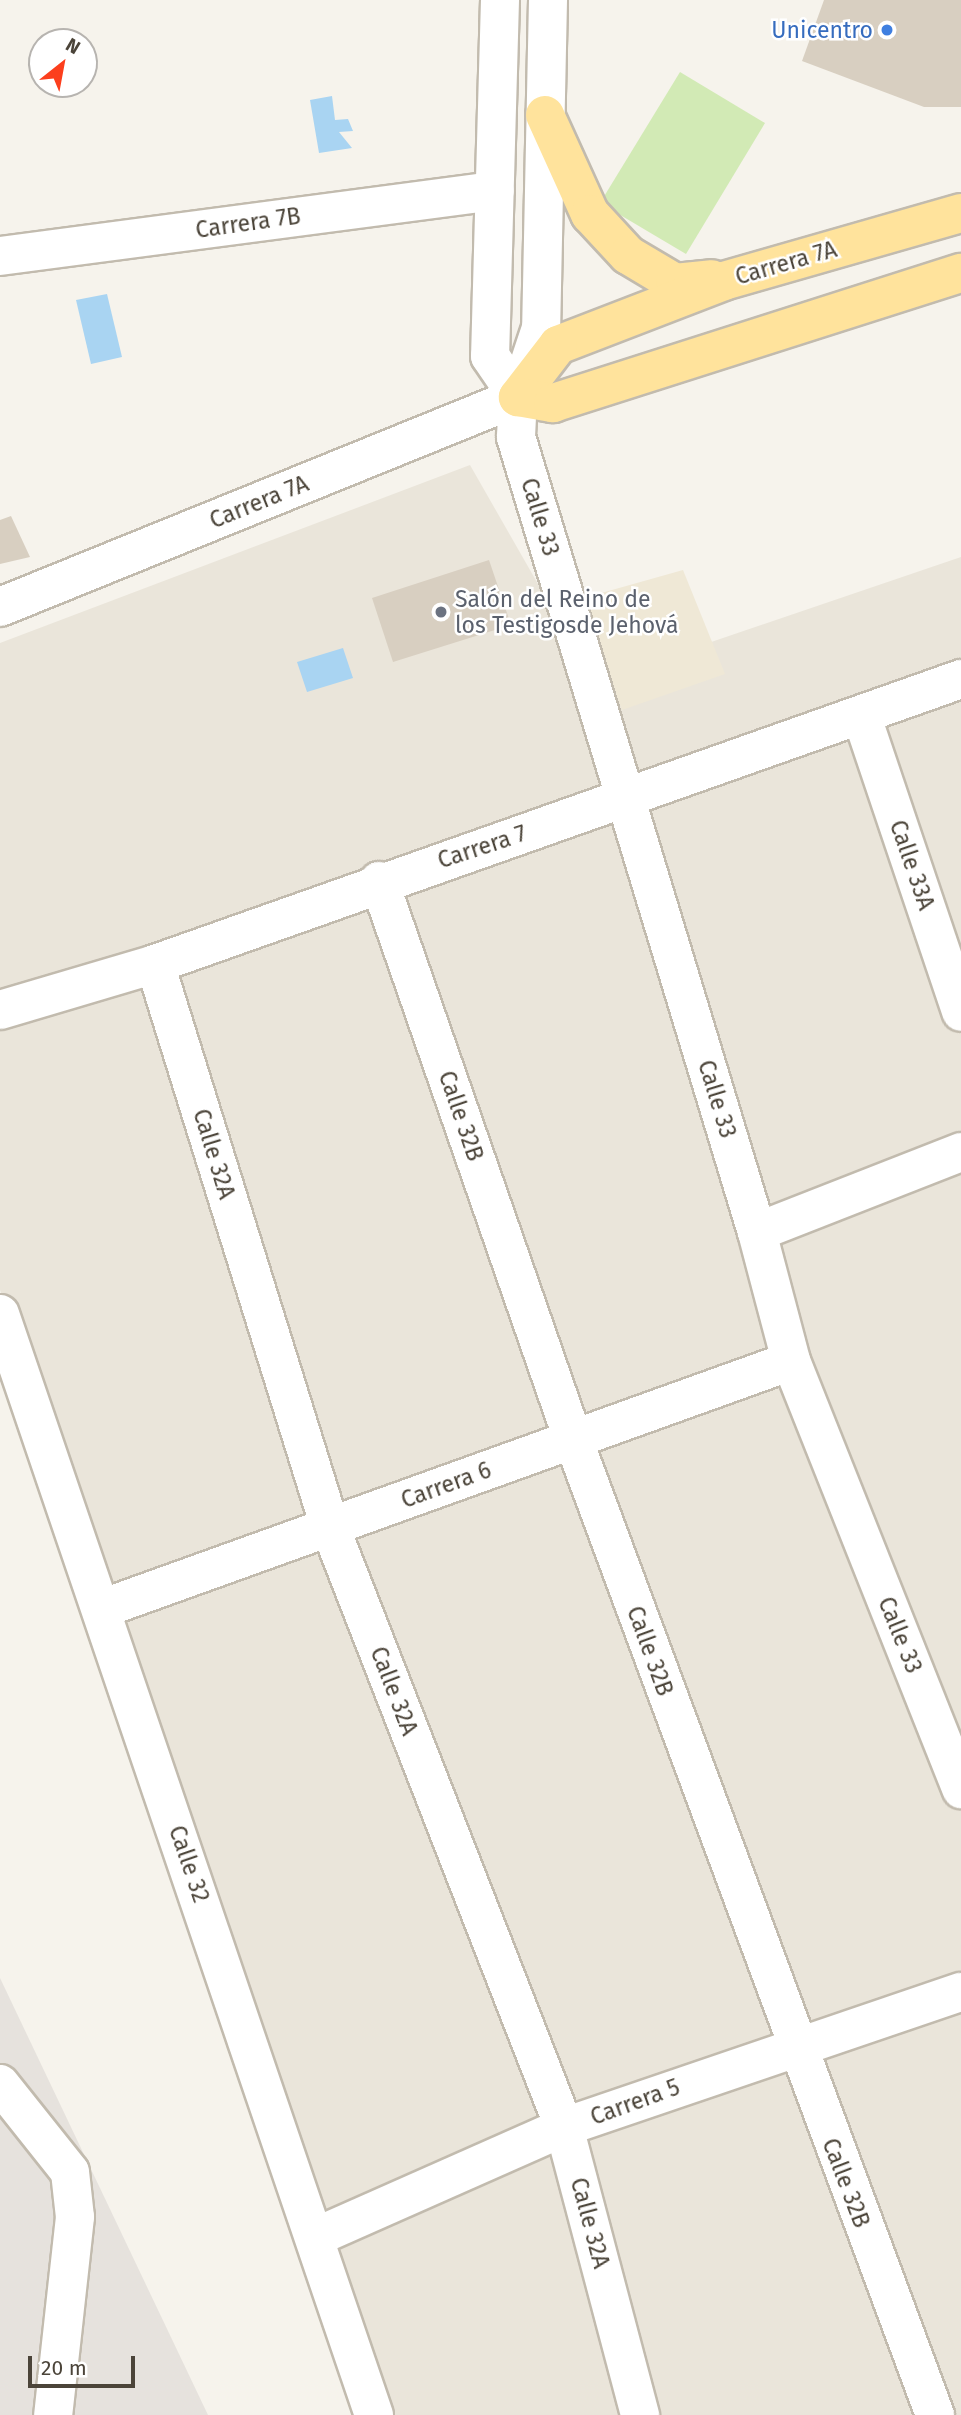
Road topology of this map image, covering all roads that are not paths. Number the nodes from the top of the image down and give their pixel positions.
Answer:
1 (500, 0) edge
2 (548, 0) edge
3 (545, 115) junction
4 (495, 191) junction
5 (961, 213) edge
6 (0, 256) edge
7 (961, 273) edge
8 (745, 275) junction
9 (519, 397) junction
10 (0, 607) edge
11 (961, 679) edge
12 (862, 717) junction
13 (628, 796) junction
14 (379, 881) junction
15 (155, 964) junction
16 (0, 1010) edge
17 (961, 1012) edge
18 (961, 1152) edge
19 (757, 1232) junction
20 (0, 1314) edge
21 (791, 1361) junction
22 (573, 1439) junction
23 (330, 1527) junction
24 (101, 1609) junction
25 (961, 1789) edge
26 (961, 1992) edge
27 (794, 2046) junction
28 (0, 2084) edge
29 (564, 2127) junction
30 (318, 2236) junction
31 (53, 2415) edge
32 (374, 2415) edge
33 (640, 2415) edge
34 (935, 2415) edge

1 - 4 street
2 - 3 street, Calle 33
3 - 8 main road
3 - 9 street, Calle 33
4 - 6 street, Carrera 7B
4 - 9 street
5 - 8 main road, Carrera 7A
7 - 9 main road
8 - 9 main road, Carrera 7A
9 - 10 street, Carrera 7A
9 - 13 street, Calle 33
11 - 12 street, Carrera 7
12 - 13 street, Carrera 7
12 - 17 street, Calle 33A
13 - 14 street, Carrera 7
13 - 19 street, Calle 33
14 - 15 street, Carrera 7
14 - 22 street, Calle 32B
15 - 16 street, Carrera 7
15 - 23 street, Calle 32A
18 - 19 street
19 - 21 street, Calle 33
20 - 24 street, Calle 32
21 - 22 street, Carrera 6
21 - 25 street, Calle 33
22 - 23 street, Carrera 6
22 - 27 street, Calle 32B
23 - 24 street, Carrera 6
23 - 29 street, Calle 32A
24 - 30 street, Calle 32
26 - 27 street, Carrera 5
27 - 29 street, Carrera 5
27 - 34 street, Calle 32B
28 - 31 street
29 - 30 street, Carrera 5
29 - 33 street, Calle 32A
30 - 32 street, Calle 32

